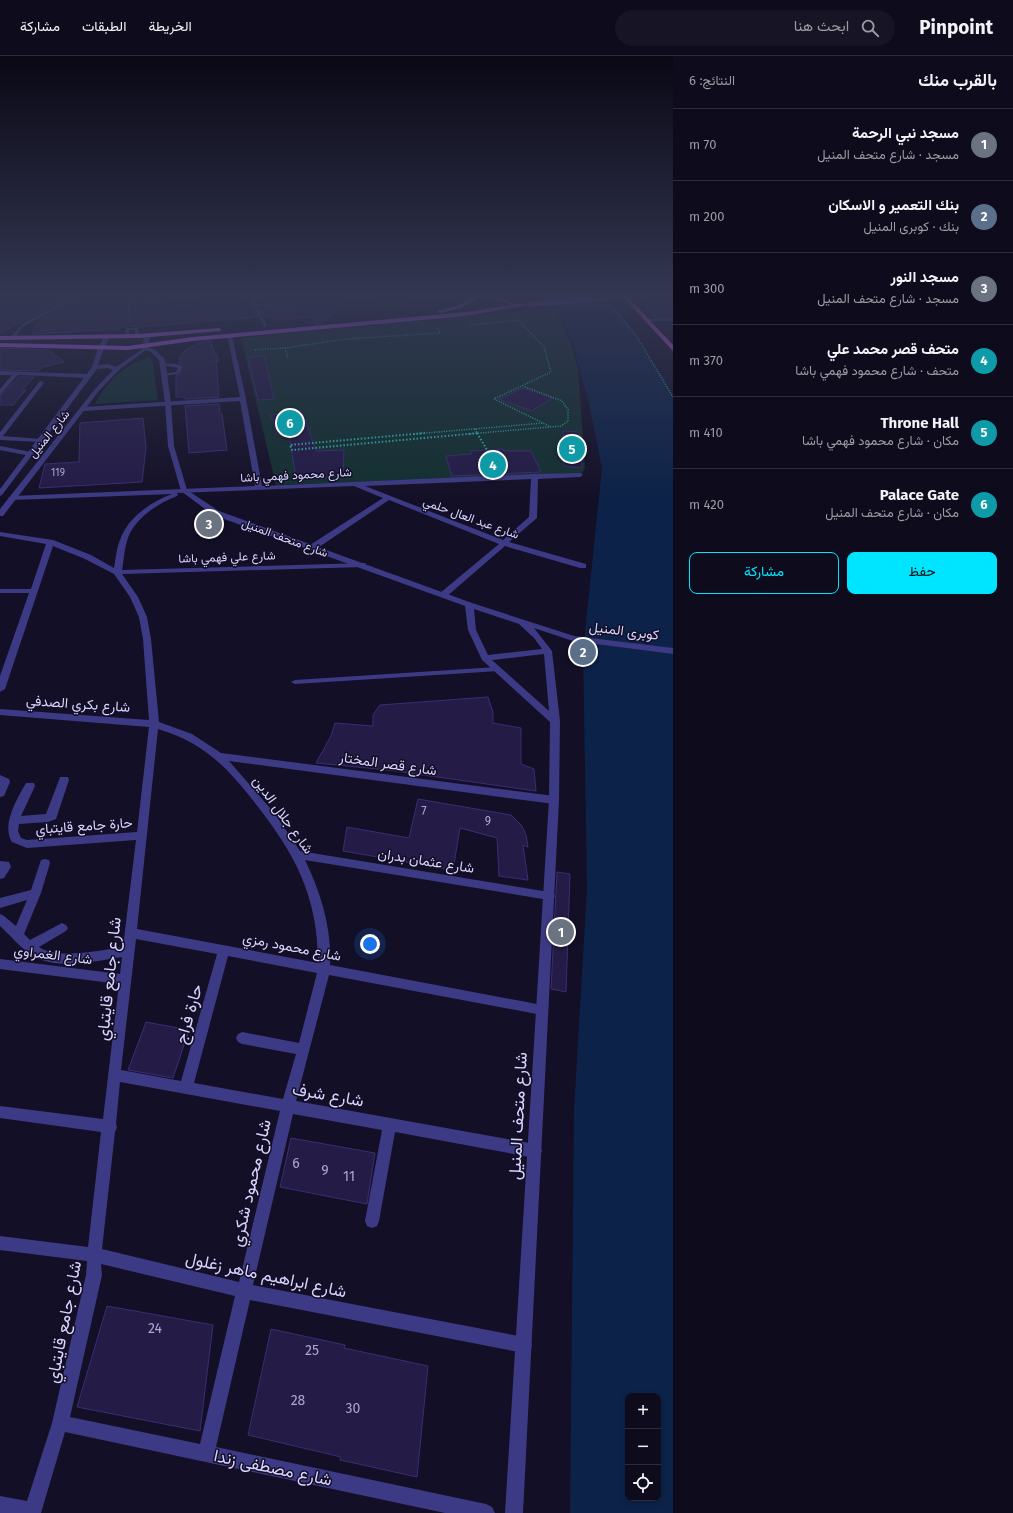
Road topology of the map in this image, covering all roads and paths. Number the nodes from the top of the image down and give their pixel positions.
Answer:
1 (96, 364) edge
2 (125, 364) edge
3 (163, 364) joint
4 (235, 364) edge
5 (548, 364) edge
6 (654, 364) edge
7 (95, 367) junction
8 (118, 369) junction
9 (0, 373) edge
10 (17, 373) junction
11 (164, 375) junction
12 (88, 376) junction
13 (41, 382) dead end
14 (523, 386) junction
15 (0, 393) edge
16 (673, 397) edge
17 (243, 399) junction
18 (168, 404) junction
19 (83, 409) junction
20 (544, 423) junction
21 (552, 427) junction
22 (475, 429) junction
23 (478, 434) junction
24 (0, 437) edge
25 (41, 441) junction
26 (0, 448) edge
27 (487, 450) dead end
28 (31, 454) junction
29 (580, 475) dead end
30 (535, 476) junction
31 (353, 483) junction
32 (260, 488) junction
33 (184, 492) junction
34 (0, 494) edge
35 (12, 498) junction
36 (388, 498) junction
37 (0, 514) edge
38 (0, 534) edge
39 (50, 542) junction
40 (504, 543) junction
41 (313, 547) junction
42 (362, 565) junction
43 (583, 566) dead end
44 (117, 572) junction
45 (0, 591) edge
46 (34, 591) junction
47 (443, 595) junction
48 (469, 605) junction
49 (520, 620) junction
50 (573, 638) joint
51 (673, 650) edge
52 (548, 651) junction
53 (485, 658) junction
54 (497, 669) junction
55 (294, 682) dead end
56 (0, 689) edge
57 (0, 712) edge
58 (555, 721) junction
59 (154, 724) junction
60 (217, 756) junction
61 (0, 779) edge
62 (64, 780) dead end
63 (30, 786) dead end
64 (0, 793) edge
65 (554, 800) junction
66 (15, 820) junction
67 (142, 836) junction
68 (298, 855) junction
69 (45, 863) dead end
70 (0, 865) edge
71 (0, 875) edge
72 (35, 894) junction
73 (549, 896) junction
74 (0, 903) edge
75 (0, 919) edge
76 (62, 928) dead end
77 (18, 934) junction
78 (131, 934) junction
79 (30, 946) junction
80 (224, 950) junction
81 (129, 951) junction
82 (0, 964) edge
83 (324, 968) junction
84 (126, 980) junction
85 (542, 1010) junction
86 (242, 1038) dead end
87 (303, 1050) junction
88 (115, 1075) junction
89 (186, 1087) junction
90 (288, 1106) junction
91 (0, 1112) edge
92 (390, 1125) junction
93 (110, 1127) junction
94 (534, 1151) junction
95 (372, 1221) dead end
96 (0, 1243) edge
97 (94, 1255) junction
98 (245, 1292) junction
99 (524, 1345) junction
100 (60, 1423) junction
101 (206, 1454) junction
102 (0, 1505) edge
103 (33, 1512) edge
104 (486, 1513) edge
105 (514, 1513) edge

1 - 7 street, شارع المنيل
2 - 8 street, شارع المنيل
3 - 11 street
3 - 11 lane
4 - 17 street
5 - 14 path
6 - 16 path
7 - 8 street
7 - 12 street, شارع المنيل
8 - 19 street, شارع المنيل
9 - 10 street
10 - 12 street
10 - 15 street
11 - 18 street
12 - 25 street, شارع المنيل
13 - 24 street
14 - 20 path
14 - 21 path
17 - 18 street
17 - 32 street
18 - 19 street
18 - 33 street
19 - 35 street, شارع المنيل
20 - 21 path
20 - 22 path
21 - 23 path
22 - 23 path
22 - 23 path
23 - 27 path
24 - 25 street
25 - 28 street, شارع المنيل
26 - 28 street
28 - 34 street, شارع المنيل
29 - 30 street, شارع محمود فهمي باشا
30 - 31 street, شارع محمود فهمي باشا
30 - 40 street
31 - 32 street, شارع محمود فهمي باشا
31 - 36 street, شارع عبد العال حلمي
32 - 33 street, شارع محمود فهمي باشا
33 - 35 street, شارع محمود فهمي باشا
33 - 41 street, شارع متحف المنيل
33 - 44 street
35 - 37 street, شارع المنيل
36 - 40 street, شارع عبد العال حلمي
36 - 41 street
38 - 39 street, شارع جامع قايتباي
39 - 44 street, شارع جامع قايتباي
39 - 46 street
40 - 43 street, شارع عبد العال حلمي
40 - 47 street
41 - 42 street, شارع متحف المنيل
42 - 44 street, شارع علي فهمي باشا
42 - 47 street, شارع متحف المنيل
44 - 59 street, شارع جامع قايتباي
45 - 46 street
46 - 56 street
47 - 48 street, شارع متحف المنيل
48 - 49 street, شارع متحف المنيل
48 - 53 street
49 - 50 street, شارع متحف المنيل
49 - 52 street, شارع متحف المنيل
50 - 51 street, كوبرى المنيل
52 - 53 street
52 - 58 street, شارع متحف المنيل
53 - 54 street
54 - 55 lane
54 - 58 street
57 - 59 street, شارع بكري الصدفي
58 - 65 street, شارع متحف المنيل
59 - 60 street, شارع جلال الدين
59 - 67 street, شارع جامع قايتباي
60 - 65 street, شارع قصر المختار
60 - 68 street, شارع جلال الدين
61 - 64 street
62 - 66 street
63 - 66 street, حارة جامع قايتباي
65 - 73 street, شارع متحف المنيل
66 - 67 street, حارة جامع قايتباي
67 - 78 street, شارع جامع قايتباي
68 - 73 street, شارع عثمان بدران
68 - 83 street, شارع جلال الدين
69 - 72 street
70 - 71 street
72 - 74 street
72 - 77 street
73 - 85 street, شارع متحف المنيل
75 - 77 street
76 - 79 street
77 - 79 street
78 - 80 street, شارع محمود رمزي
78 - 81 street, شارع جامع قايتباي
79 - 81 street
80 - 83 street, شارع محمود رمزي
80 - 89 street, حارة فراج
81 - 84 street, شارع جامع قايتباي
82 - 84 street, شارع الغمراوي
83 - 85 street, شارع محمود رمزي
83 - 87 street, شارع محمود شكري
84 - 88 street, شارع جامع قايتباي
85 - 94 street, شارع متحف المنيل
86 - 87 street
87 - 90 street, شارع محمود شكري
88 - 89 street, شارع شرف
88 - 93 street, شارع جامع قايتباي
89 - 90 street, شارع شرف
90 - 92 street, شارع شرف
90 - 98 street, شارع محمود شكري
91 - 93 street
92 - 94 street, شارع شرف
92 - 95 street
93 - 97 street, شارع جامع قايتباي
94 - 99 street, شارع متحف المنيل
96 - 97 street, شارع ابراهيم ماهر زغلول
97 - 98 street, شارع ابراهيم ماهر زغلول
97 - 100 street, شارع جامع قايتباي
98 - 99 street, شارع ابراهيم ماهر زغلول
98 - 101 street, شارع محمود شكري
99 - 105 street, شارع متحف المنيل
100 - 101 street, شارع مصطفى زندا
100 - 103 street, شارع جامع قايتباي
101 - 104 street, شارع مصطفى زندا
102 - 103 street

